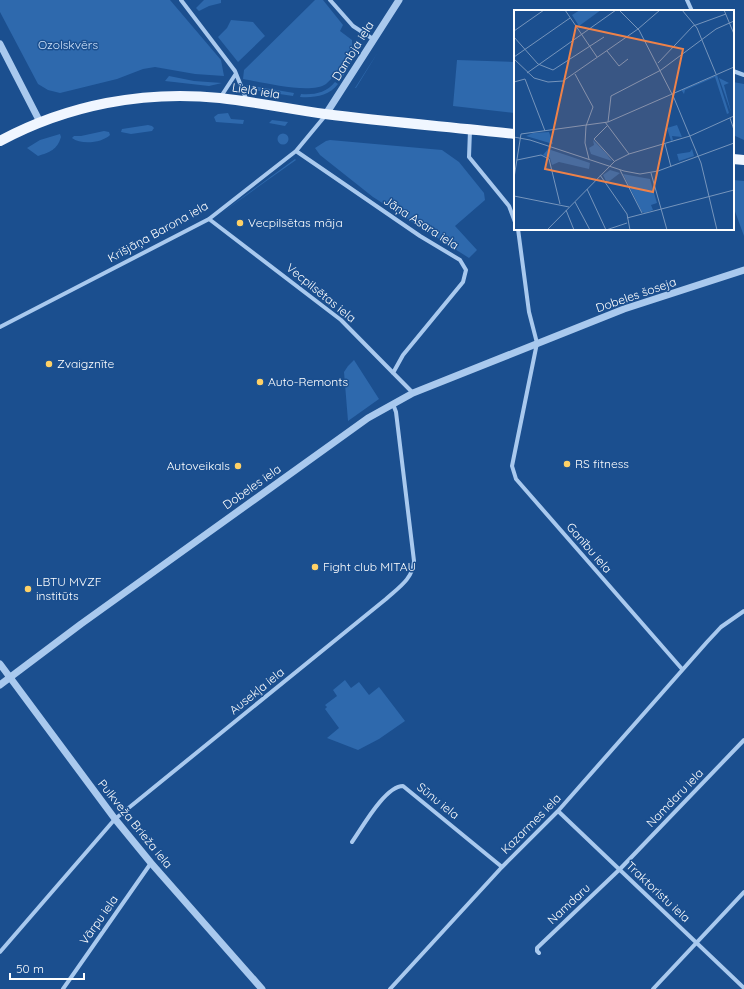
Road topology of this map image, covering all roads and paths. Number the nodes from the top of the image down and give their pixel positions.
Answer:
1 (181, 0) edge
2 (330, 0) edge
3 (399, 0) edge
4 (687, 0) edge
5 (692, 10) edge
6 (373, 38) junction
7 (0, 44) edge
8 (734, 71) edge
9 (235, 75) junction
10 (744, 75) edge
11 (219, 98) junction
12 (247, 102) junction
13 (326, 114) junction
14 (40, 122) junction
15 (470, 129) junction
16 (514, 134) edge
17 (0, 141) edge
18 (296, 151) junction
19 (734, 159) edge
20 (744, 160) edge
21 (209, 219) junction
22 (514, 219) edge
23 (518, 230) edge
24 (744, 270) edge
25 (0, 327) edge
26 (537, 343) junction
27 (393, 373) junction
28 (413, 393) junction
29 (392, 403) junction
30 (744, 612) edge
31 (0, 664) edge
32 (682, 669) junction
33 (10, 677) junction
34 (0, 685) edge
35 (744, 740) edge
36 (558, 812) junction
37 (115, 819) junction
38 (352, 842) dead end
39 (151, 863) junction
40 (502, 867) junction
41 (620, 870) junction
42 (744, 892) edge
43 (697, 942) junction
44 (0, 952) edge
45 (539, 953) dead end
46 (744, 988) edge
47 (63, 989) edge
48 (262, 989) edge
49 (390, 989) edge
50 (653, 989) edge

1 - 9 street
2 - 6 street
3 - 6 street, Dambja iela
4 - 5 street
6 - 13 street, Dambja iela
7 - 14 street
8 - 10 street
9 - 11 street
9 - 12 street
11 - 12 main road, Lielā iela
11 - 14 main road, Lielā iela
12 - 13 main road, Lielā iela
13 - 15 main road, Lielā iela
13 - 18 street, Krišjāņa Barona iela
14 - 17 main road, Lielā iela
15 - 16 main road, Lielā iela
15 - 22 street
18 - 21 street, Krišjāņa Barona iela
18 - 27 street, Jāņa Asara iela
19 - 20 main road
21 - 25 street, Krišjāņa Barona iela
21 - 27 street, Vecpilsētas iela
23 - 26 street
24 - 26 street, Dobeles šoseja
26 - 28 street, Dobeles iela
26 - 32 street, Ganību iela
27 - 28 street, Vecpilsētas iela
28 - 29 street, Dobeles iela
29 - 33 street, Dobeles iela
29 - 37 street, Ausekļa iela
30 - 32 street
31 - 33 street, Pulkveža Brieža iela
32 - 36 street, Kazarmes iela
33 - 34 street, Dobeles iela
33 - 37 street, Pulkveža Brieža iela
35 - 41 street, Namdaru iela
36 - 40 street, Kazarmes iela
36 - 41 street, Traktoristu iela
37 - 39 street, Pulkveža Brieža iela
37 - 44 street, Ausekļa iela
38 - 40 street, Sūnu iela
39 - 47 street, Vārpu iela
39 - 48 street, Pulkveža Brieža iela
40 - 49 street, Kazarmes iela
41 - 43 street, Traktoristu iela
41 - 45 street, Namdaru
42 - 43 street
43 - 46 street, Traktoristu iela
43 - 50 street

